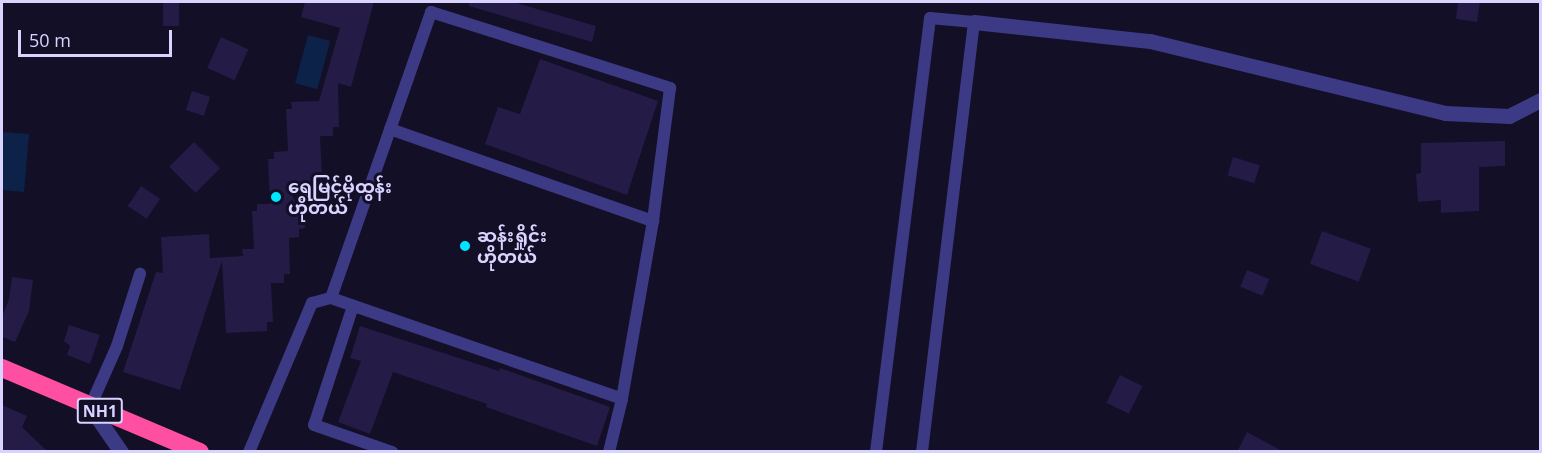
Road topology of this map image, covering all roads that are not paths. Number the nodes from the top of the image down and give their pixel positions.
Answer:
1 (974, 22) junction
2 (1540, 100) edge
3 (390, 129) junction
4 (653, 221) junction
5 (140, 274) dead end
6 (331, 298) junction
7 (353, 306) junction
8 (2, 368) edge
9 (622, 399) junction
10 (90, 407) junction
11 (121, 452) edge
12 (200, 452) edge
13 (249, 452) edge
14 (392, 452) edge
15 (609, 452) edge
16 (876, 452) edge
17 (922, 452) edge

1 - 2 street
1 - 16 lane
1 - 17 lane
3 - 4 lane
3 - 4 lane
3 - 6 lane
4 - 9 lane
5 - 10 lane
6 - 7 lane
6 - 13 lane
7 - 9 lane
7 - 14 lane
8 - 10 highway, NH1
9 - 15 lane
10 - 11 street
10 - 12 highway, NH1

